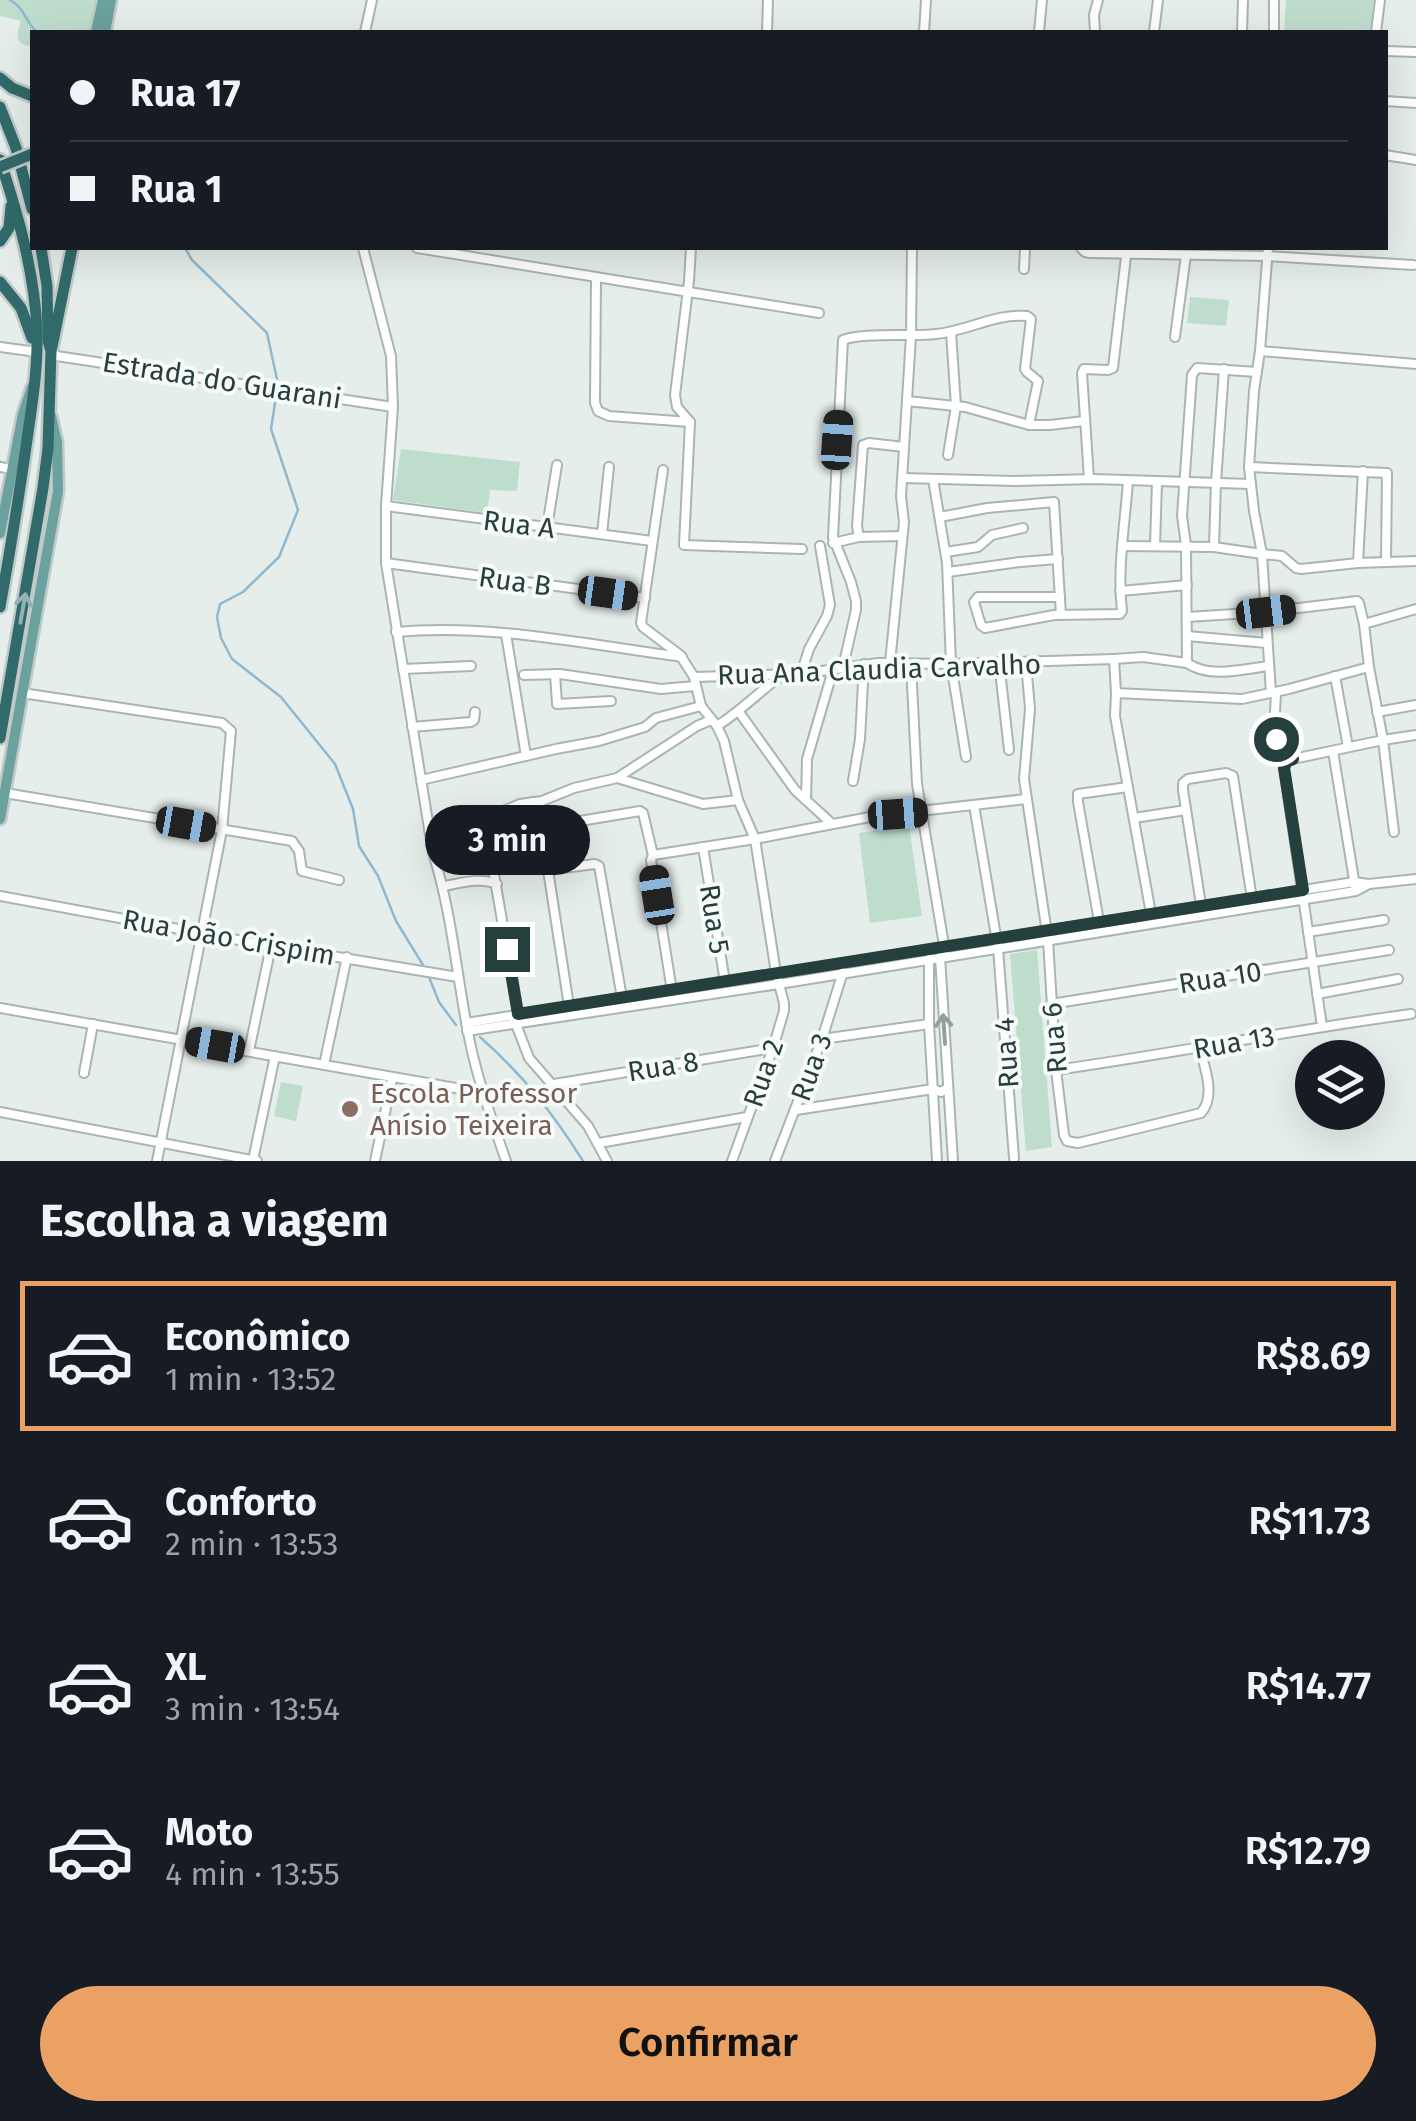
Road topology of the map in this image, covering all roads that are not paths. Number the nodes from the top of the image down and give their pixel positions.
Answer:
1 (104, 0) edge
2 (111, 0) edge
3 (372, 0) edge
4 (768, 0) edge
5 (926, 0) edge
6 (1042, 0) edge
7 (1098, 0) edge
8 (1158, 0) edge
9 (1243, 0) edge
10 (1274, 0) edge
11 (1380, 0) edge
12 (96, 30) edge
13 (105, 30) edge
14 (365, 30) edge
15 (767, 30) edge
16 (924, 30) edge
17 (1038, 30) edge
18 (1094, 30) edge
19 (1154, 30) edge
20 (1242, 30) edge
21 (1274, 30) edge
22 (1376, 30) edge
23 (1388, 50) edge
24 (1416, 52) edge
25 (0, 78) edge
26 (30, 95) edge
27 (1388, 100) edge
28 (1416, 103) edge
29 (0, 107) edge
30 (30, 155) edge
31 (1388, 156) edge
32 (1416, 160) edge
33 (0, 163) edge
34 (12, 197) junction
35 (30, 201) edge
36 (0, 241) edge
37 (41, 250) edge
38 (72, 250) edge
39 (364, 250) edge
40 (437, 250) edge
41 (690, 250) edge
42 (912, 250) edge
43 (1025, 250) edge
44 (1082, 250) edge
45 (1126, 250) edge
46 (1268, 252) edge
47 (1186, 255) junction
48 (1414, 265) dead end
49 (1024, 269) dead end
50 (596, 277) junction
51 (0, 282) edge
52 (687, 292) junction
53 (819, 314) dead end
54 (951, 332) junction
55 (911, 336) junction
56 (1175, 337) dead end
57 (0, 346) edge
58 (44, 350) junction
59 (1260, 351) junction
60 (1416, 364) edge
61 (1224, 369) junction
62 (1256, 372) junction
63 (35, 382) junction
64 (906, 401) junction
65 (956, 406) junction
66 (393, 407) junction
67 (50, 411) junction
68 (1084, 421) junction
69 (690, 422) junction
70 (1029, 424) junction
71 (904, 447) junction
72 (948, 455) dead end
73 (557, 465) dead end
74 (609, 466) dead end
75 (1250, 467) junction
76 (6, 468) edge
77 (663, 470) dead end
78 (1363, 472) junction
79 (902, 478) junction
80 (934, 479) junction
81 (1089, 479) junction
82 (1128, 481) junction
83 (1156, 482) junction
84 (1184, 482) junction
85 (1216, 484) junction
86 (1251, 484) junction
87 (386, 506) junction
88 (940, 518) junction
89 (15, 522) junction
90 (546, 527) junction
91 (1023, 528) dead end
92 (0, 533) edge
93 (602, 534) junction
94 (902, 536) junction
95 (858, 537) junction
96 (652, 542) junction
97 (834, 544) junction
98 (1186, 545) junction
99 (820, 546) dead end
100 (1124, 546) junction
101 (1155, 546) junction
102 (1214, 547) junction
103 (802, 549) dead end
104 (946, 552) junction
105 (1262, 554) junction
106 (1058, 559) junction
107 (1416, 561) edge
108 (1386, 562) junction
109 (1358, 563) junction
110 (386, 564) junction
111 (948, 572) junction
112 (0, 573) edge
113 (1187, 586) junction
114 (1120, 590) junction
115 (1060, 597) junction
116 (645, 598) junction
117 (0, 607) edge
118 (1416, 609) edge
119 (1266, 612) junction
120 (1062, 615) junction
121 (1187, 617) junction
122 (1364, 624) junction
123 (396, 632) junction
124 (506, 634) junction
125 (1187, 636) junction
126 (1267, 643) junction
127 (682, 656) junction
128 (1114, 659) junction
129 (999, 662) junction
130 (1026, 662) junction
131 (890, 663) junction
132 (1187, 663) junction
133 (864, 664) junction
134 (912, 664) junction
135 (951, 664) junction
136 (472, 666) dead end
137 (1268, 666) junction
138 (843, 667) junction
139 (1369, 667) junction
140 (403, 669) junction
141 (833, 670) junction
142 (555, 674) junction
143 (783, 674) junction
144 (801, 674) junction
145 (524, 675) dead end
146 (1335, 676) junction
147 (694, 681) junction
148 (22, 693) junction
149 (1116, 693) junction
150 (1273, 693) junction
151 (612, 701) dead end
152 (1416, 704) edge
153 (701, 706) junction
154 (474, 712) dead end
155 (739, 712) junction
156 (1377, 712) junction
157 (714, 723) junction
158 (412, 727) junction
159 (1416, 735) edge
160 (0, 738) edge
161 (1383, 740) junction
162 (1348, 747) junction
163 (1009, 750) dead end
164 (1333, 751) junction
165 (526, 756) junction
166 (966, 756) dead end
167 (1293, 759) junction
168 (617, 778) junction
169 (421, 780) junction
170 (853, 781) dead end
171 (1128, 786) junction
172 (5, 793) junction
173 (1026, 799) junction
174 (738, 800) junction
175 (806, 800) junction
176 (532, 802) junction
177 (974, 806) junction
178 (1186, 810) junction
179 (921, 812) junction
180 (484, 817) junction
181 (1134, 818) junction
182 (0, 820) edge
183 (831, 823) junction
184 (538, 828) junction
185 (222, 830) junction
186 (430, 830) junction
187 (1394, 832) dead end
188 (755, 839) junction
189 (703, 847) junction
190 (653, 859) junction
191 (548, 870) junction
192 (1416, 879) edge
193 (339, 880) dead end
194 (496, 884) junction
195 (444, 886) junction
196 (1355, 886) junction
197 (1303, 894) junction
198 (0, 896) edge
199 (1253, 902) junction
200 (1202, 911) junction
201 (1152, 919) junction
202 (1384, 920) dead end
203 (1100, 927) junction
204 (1308, 932) junction
205 (202, 934) junction
206 (1047, 935) junction
207 (997, 943) junction
208 (270, 946) junction
209 (1389, 950) dead end
210 (943, 953) junction
211 (347, 958) junction
212 (929, 958) junction
213 (1312, 963) junction
214 (843, 972) junction
215 (776, 973) junction
216 (458, 976) junction
217 (1398, 979) dead end
218 (779, 984) junction
219 (726, 986) junction
220 (673, 994) junction
221 (1317, 994) junction
222 (622, 1002) junction
223 (1051, 1004) junction
224 (0, 1008) edge
225 (570, 1010) junction
226 (1411, 1014) dead end
227 (517, 1018) junction
228 (93, 1024) junction
229 (930, 1024) junction
230 (1322, 1026) junction
231 (467, 1027) junction
232 (181, 1039) junction
233 (822, 1039) junction
234 (773, 1048) junction
235 (1200, 1049) junction
236 (249, 1051) junction
237 (275, 1056) junction
238 (324, 1064) junction
239 (1056, 1070) junction
240 (84, 1073) dead end
241 (392, 1078) junction
242 (554, 1084) junction
243 (948, 1088) junction
244 (933, 1089) junction
245 (484, 1093) junction
246 (796, 1110) junction
247 (0, 1112) edge
248 (748, 1117) junction
249 (161, 1143) junction
250 (599, 1143) junction
251 (1014, 1158) dead end
252 (157, 1161) edge
253 (255, 1161) edge
254 (376, 1161) edge
255 (506, 1161) edge
256 (608, 1161) edge
257 (732, 1161) edge
258 (775, 1161) edge
259 (937, 1161) edge
260 (952, 1161) edge

1 - 12 main road
2 - 13 main road
3 - 14 street
4 - 15 street
5 - 16 street
6 - 17 street
7 - 18 street
8 - 19 street
9 - 20 street
10 - 21 street
11 - 22 street
23 - 24 street
25 - 26 highway
27 - 28 street
29 - 35 highway
30 - 33 highway, bridge
31 - 32 street
33 - 34 highway
34 - 36 highway
34 - 58 highway
37 - 58 highway
38 - 58 highway
39 - 66 street
40 - 50 street
41 - 52 street
42 - 55 street
43 - 49 street
44 - 45 street
45 - 47 street
45 - 68 street
46 - 47 street
46 - 48 street
46 - 59 street
47 - 56 street
50 - 52 street
50 - 69 street
51 - 58 highway
52 - 53 street
52 - 69 street
54 - 55 street
54 - 65 street
54 - 70 street
55 - 64 street
55 - 97 street
57 - 58 street, Estrada do Guarani
58 - 63 highway
58 - 66 street, Estrada do Guarani
58 - 67 highway
59 - 60 street
59 - 62 street
61 - 62 street
61 - 84 street
61 - 85 street
62 - 75 street
63 - 76 main road
63 - 89 highway
64 - 65 street
64 - 71 street
65 - 70 street
65 - 72 street
66 - 87 street
67 - 148 main road
160 -> 67 highway
68 - 70 street
68 - 81 street
69 - 103 street
71 - 79 street
71 - 95 street
73 - 90 street
74 - 93 street
75 - 78 street
75 - 86 street
76 - 92 main road
77 - 96 street
78 - 108 street
78 - 109 street
79 - 80 street
79 - 94 street
80 - 81 street
80 - 88 street
81 - 82 street
82 - 83 street
82 - 100 street
83 - 84 street
83 - 101 street
84 - 85 street
84 - 98 street
85 - 86 street
85 - 102 street
86 - 105 street
87 - 90 street, Rua A
87 - 110 street
88 - 104 street
88 - 106 street
89 - 112 highway
89 - 117 highway
90 - 93 street, Rua A
91 - 104 street
93 - 96 street, Rua A
94 - 95 street
94 - 131 street
95 - 97 street
96 - 116 street
97 - 138 street
98 - 101 street
98 - 102 street
98 - 113 street
99 - 144 street
100 - 101 street
100 - 114 street
102 - 105 street
104 - 111 street
105 - 109 street
105 - 119 street
106 - 111 street
106 - 115 street
107 - 108 street
108 - 109 street
110 - 116 street, Rua B
110 - 123 street
111 - 135 street
113 - 114 street
113 - 121 street
114 - 120 street
115 - 120 street
115 - 120 street
116 - 127 street
118 - 122 street
119 - 121 street
119 - 122 street
119 - 126 street
121 - 125 street
122 - 139 street
123 - 124 street
123 - 140 street
124 - 127 street
124 - 165 street
125 - 126 street
125 - 132 street
126 - 137 street
127 - 147 street
128 - 130 street, Rua Ana Claudia Carvalho
128 - 132 street, Rua Ana Claudia Carvalho
128 - 149 street
129 - 130 street, Rua Ana Claudia Carvalho
129 - 135 street, Rua Ana Claudia Carvalho
129 - 163 street
130 - 173 street, Rua 6
131 - 133 street, Rua Ana Claudia Carvalho
131 - 134 street, Rua Ana Claudia Carvalho
132 - 137 street, Rua Ana Claudia Carvalho
133 - 138 street, Rua Ana Claudia Carvalho
133 - 170 street
134 - 135 street, Rua Ana Claudia Carvalho
134 - 179 street
135 - 166 street
136 - 140 street
137 - 150 street
138 - 141 street, Rua Ana Claudia Carvalho
139 - 146 street
139 - 156 street
140 - 158 street
141 - 144 street, Rua Ana Claudia Carvalho
141 - 175 street
142 - 145 street, Rua Ana Claudia Carvalho
142 - 147 street, Rua Ana Claudia Carvalho
142 - 151 street
143 - 144 street, Rua Ana Claudia Carvalho
143 - 147 street, Rua Ana Claudia Carvalho
143 - 155 street
146 - 150 street
146 - 162 street
147 - 153 street
148 - 172 main road
148 - 185 street
149 - 150 street
149 - 171 street
150 - 167 street
152 - 156 street
153 - 157 street
153 - 165 street
154 - 158 street
155 - 157 street
155 - 175 street
156 - 161 street
157 - 168 street
157 - 174 street
158 - 169 street
159 - 161 street
161 - 162 street
161 - 187 street
162 - 164 street
164 - 167 street
164 - 196 street
165 - 169 street
167 - 197 street
168 - 174 street
168 - 176 street
169 - 186 street
171 - 181 street
171 - 203 street
172 - 182 main road
172 - 185 street
173 - 177 street
173 - 206 street, Rua 6
174 - 188 street
175 - 183 street
176 - 180 street
176 - 184 street
177 - 179 street
177 - 207 street
178 - 181 street
178 - 199 street
178 - 200 street
179 - 183 street
179 - 210 street
180 - 186 street
180 - 194 street
181 - 201 street
183 - 188 street
184 - 190 street
184 - 191 street
185 - 193 street
185 - 205 street
186 - 195 street
188 - 189 street
188 - 215 street
189 - 190 street
189 - 219 street, Rua 5
190 - 220 street
191 - 222 street
191 - 225 street
192 - 196 street
194 - 195 street
194 - 227 street
195 - 216 street
196 - 197 street
197 - 199 street
197 - 204 street
198 - 205 street, Rua João Crispim
199 - 200 street
200 - 201 street
201 - 203 street
202 - 204 street
203 - 206 street
204 - 213 street
205 - 208 street, Rua João Crispim
205 - 232 street
206 - 207 street
206 - 223 street, Rua 6
207 - 210 street
207 - 251 street, Rua 4
208 - 211 street, Rua João Crispim
208 - 236 street
209 - 213 street, Rua 10
210 - 212 street
210 - 215 street
243 -> 210 street
211 - 216 street, Rua João Crispim
211 - 238 street
212 - 214 street
212 - 229 street
213 - 221 street
213 - 223 street, Rua 10
214 - 218 street
214 - 233 street, Rua 3
215 - 218 street, Rua 2
215 - 219 street
216 - 231 street
217 - 221 street
218 - 219 street
218 - 234 street, Rua 2
219 - 220 street
220 - 222 street
221 - 230 street
222 - 225 street
223 - 239 street, Rua 6
224 - 228 street
225 - 227 street
226 - 230 street, Rua 13
227 - 231 street
227 - 242 street
228 - 232 street
228 - 240 street
229 - 233 street
229 - 244 street
230 - 235 street, Rua 13
231 - 245 street
232 - 236 street
232 - 249 street
233 - 246 street, Rua 3
234 - 242 street, Rua 8
234 - 248 street, Rua 2
235 - 239 street, Rua 13
235 - 239 street, Rua 6
236 - 237 street
237 - 238 street
237 - 253 street
238 - 241 street
241 - 245 street
241 - 254 street
242 - 250 street
243 - 244 street
243 - 260 street
244 - 246 street
244 - 259 street
245 - 255 street
246 - 258 street, Rua 3
247 - 249 street
248 - 250 street
248 - 257 street, Rua 2
249 - 252 street
249 - 253 street
250 - 256 street

